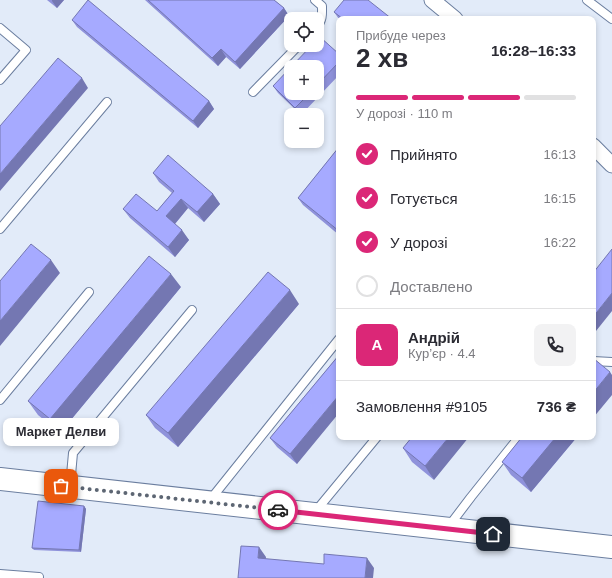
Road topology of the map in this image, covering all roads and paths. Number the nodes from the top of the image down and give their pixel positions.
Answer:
1 (315, 0) edge
2 (432, 0) edge
3 (587, 0) edge
4 (322, 12) edge
5 (451, 16) edge
6 (612, 19) edge
7 (0, 28) edge
8 (292, 52) edge
9 (0, 80) edge
10 (253, 92) dead end
11 (107, 102) dead end
12 (596, 149) edge
13 (612, 165) edge
14 (0, 229) edge
15 (90, 292) dead end
16 (192, 310) dead end
17 (336, 343) edge
18 (596, 361) edge
19 (612, 362) edge
20 (0, 400) edge
21 (375, 440) edge
22 (518, 440) edge
23 (0, 479) edge
24 (70, 487) junction
25 (208, 502) junction
26 (313, 514) junction
27 (448, 529) junction
28 (612, 547) edge
29 (0, 574) edge
30 (39, 577) edge

1 - 4 lane
2 - 5 street
3 - 6 lane
7 - 9 lane
8 - 10 lane
11 - 14 lane
12 - 13 street
15 - 20 lane
16 - 24 lane
17 - 25 lane
18 - 19 lane
21 - 26 lane
22 - 27 lane
23 - 24 street
24 - 25 street
25 - 26 street
26 - 27 street
27 - 28 street
29 - 30 lane

